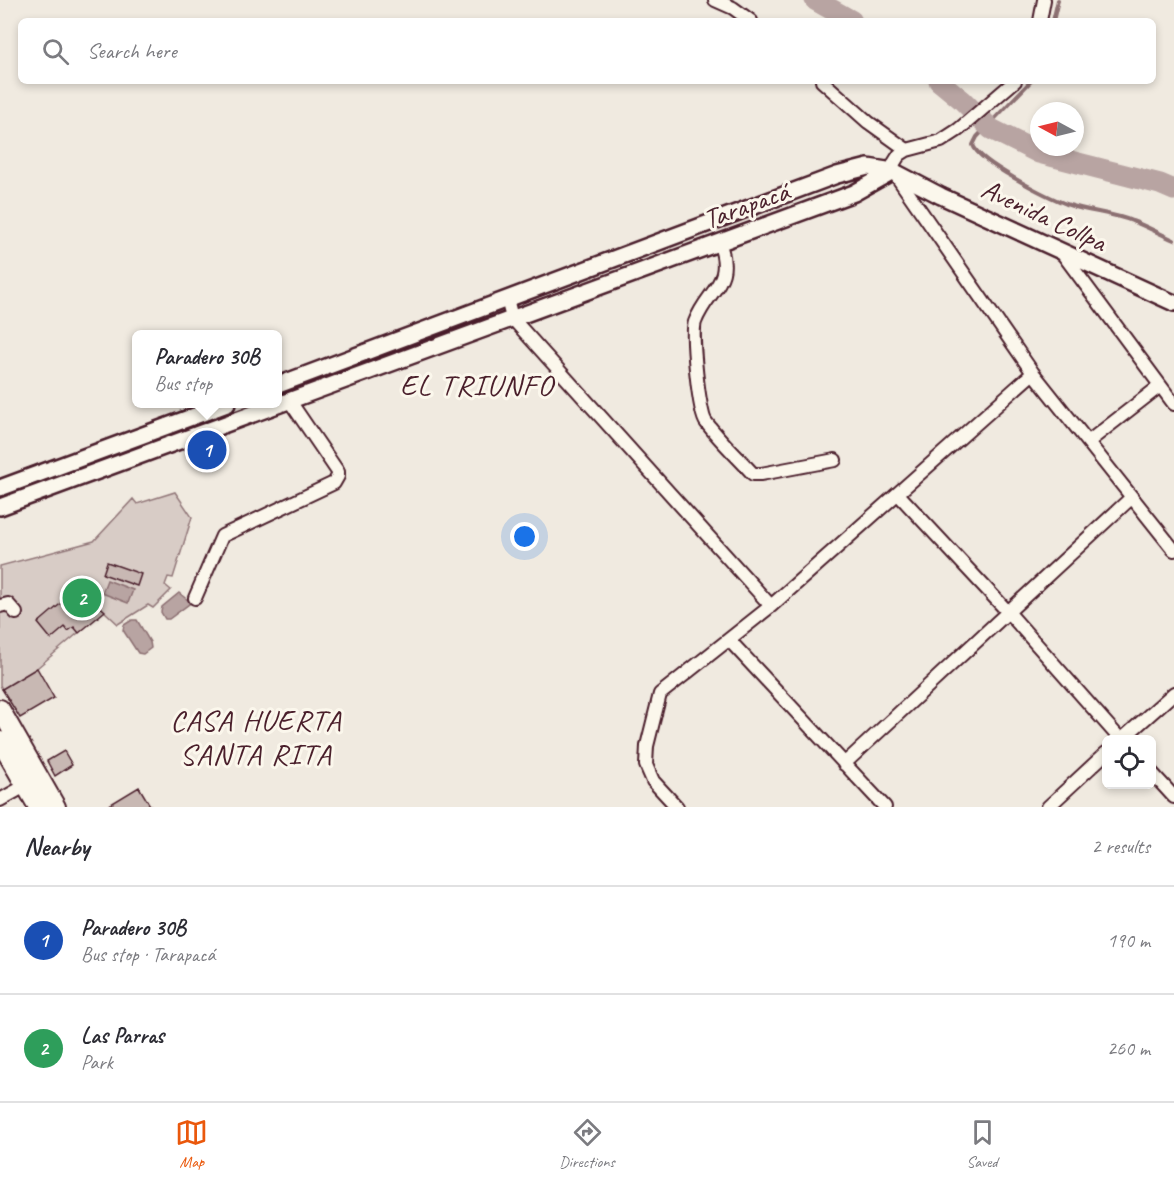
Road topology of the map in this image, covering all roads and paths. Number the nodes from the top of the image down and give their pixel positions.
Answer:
1 (715, 0) edge
2 (1044, 0) edge
3 (747, 18) edge
4 (1041, 18) edge
5 (825, 84) edge
6 (1011, 84) edge
7 (907, 150) junction
8 (893, 171) junction
9 (711, 222) junction
10 (719, 242) junction
11 (1060, 250) junction
12 (507, 299) junction
13 (1174, 303) edge
14 (512, 318) junction
15 (395, 341) junction
16 (402, 358) junction
17 (1033, 373) junction
18 (301, 376) junction
19 (282, 383) edge
20 (1160, 386) junction
21 (308, 393) junction
22 (289, 400) junction
23 (282, 403) edge
24 (1174, 404) edge
25 (216, 408) edge
26 (267, 408) edge
27 (177, 422) junction
28 (183, 439) junction
29 (1088, 442) junction
30 (835, 460) dead end
31 (0, 488) edge
32 (898, 494) junction
33 (1131, 498) junction
34 (0, 507) edge
35 (1174, 550) edge
36 (195, 598) dead end
37 (0, 606) edge
38 (771, 606) junction
39 (1008, 612) junction
40 (16, 613) dead end
41 (730, 641) junction
42 (1174, 693) edge
43 (0, 709) edge
44 (1117, 735) edge
45 (1127, 735) edge
46 (0, 741) edge
47 (1102, 758) edge
48 (844, 764) junction
49 (1156, 777) edge
50 (35, 794) edge
51 (1174, 797) edge
52 (0, 800) edge
53 (56, 807) edge
54 (677, 807) edge
55 (885, 807) edge
56 (1048, 807) edge

1 - 3 street
2 - 4 street
5 - 7 street
6 - 7 street
7 - 8 street
8 - 9 main road, Tarapacá
8 - 10 main road, Tarapacá
8 - 11 main road, Avenida Collpa
8 - 17 street
9 - 10 main road
9 - 12 main road, Tarapacá
10 - 14 main road, Tarapacá
10 - 30 street
11 - 13 main road, Avenida Collpa
11 - 20 street
12 - 14 street
12 - 15 main road, Tarapacá
14 - 16 main road, Tarapacá
14 - 38 street
15 - 16 main road
15 - 18 main road, Tarapacá
16 - 21 main road, Tarapacá
17 - 29 street
17 - 32 street
18 - 19 main road, Tarapacá
18 - 21 main road
20 - 24 street
20 - 29 street
21 - 22 main road, Tarapacá
22 - 23 main road, Tarapacá
22 - 36 street
25 - 27 main road
26 - 28 main road, Tarapacá
27 - 28 main road
27 - 31 main road
28 - 34 main road, Tarapacá
29 - 33 street
32 - 38 street
32 - 39 street
33 - 35 street
33 - 39 street
37 - 40 street
38 - 41 street
39 - 44 street
39 - 48 street
41 - 48 street
41 - 54 street
42 - 45 street
43 - 50 highway
46 - 50 highway
47 - 56 street
48 - 55 street
49 - 51 street
50 - 52 street
50 - 53 highway

